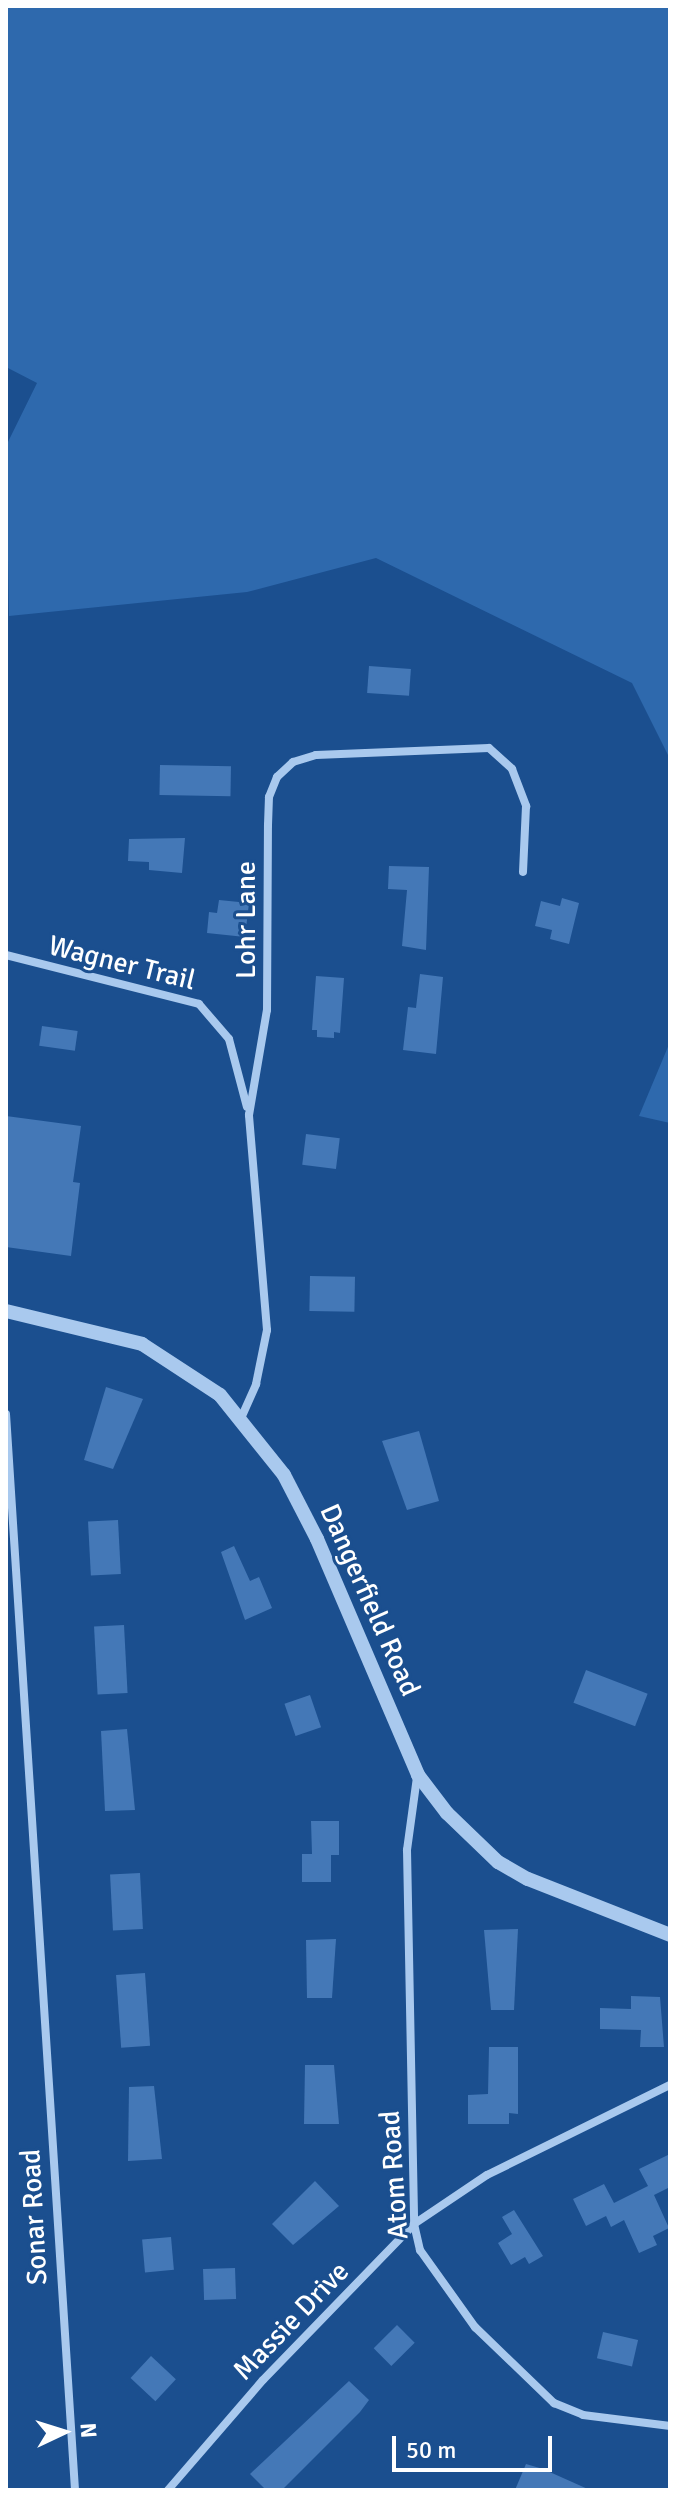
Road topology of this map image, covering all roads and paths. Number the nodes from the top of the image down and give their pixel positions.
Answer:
1 (523, 872) dead end
2 (6, 955) edge
3 (249, 1115) junction
4 (6, 1311) edge
5 (6, 1414) edge
6 (242, 1416) junction
7 (418, 1775) junction
8 (670, 1935) edge
9 (670, 2085) edge
10 (414, 2224) junction
11 (670, 2426) edge
12 (75, 2490) edge
13 (168, 2490) edge

1 - 3 street, Lohr Lane
2 - 3 street, Wagner Trail
3 - 6 street, Lohr Lane
4 - 6 street, Dangerfield Road
5 - 12 street, Sonar Road
6 - 7 street, Dangerfield Road
7 - 8 street, Dangerfield Road
7 - 10 street, Atom Road
9 - 10 street, Massie Drive
10 - 11 street, Atom Road
10 - 13 street, Massie Drive

